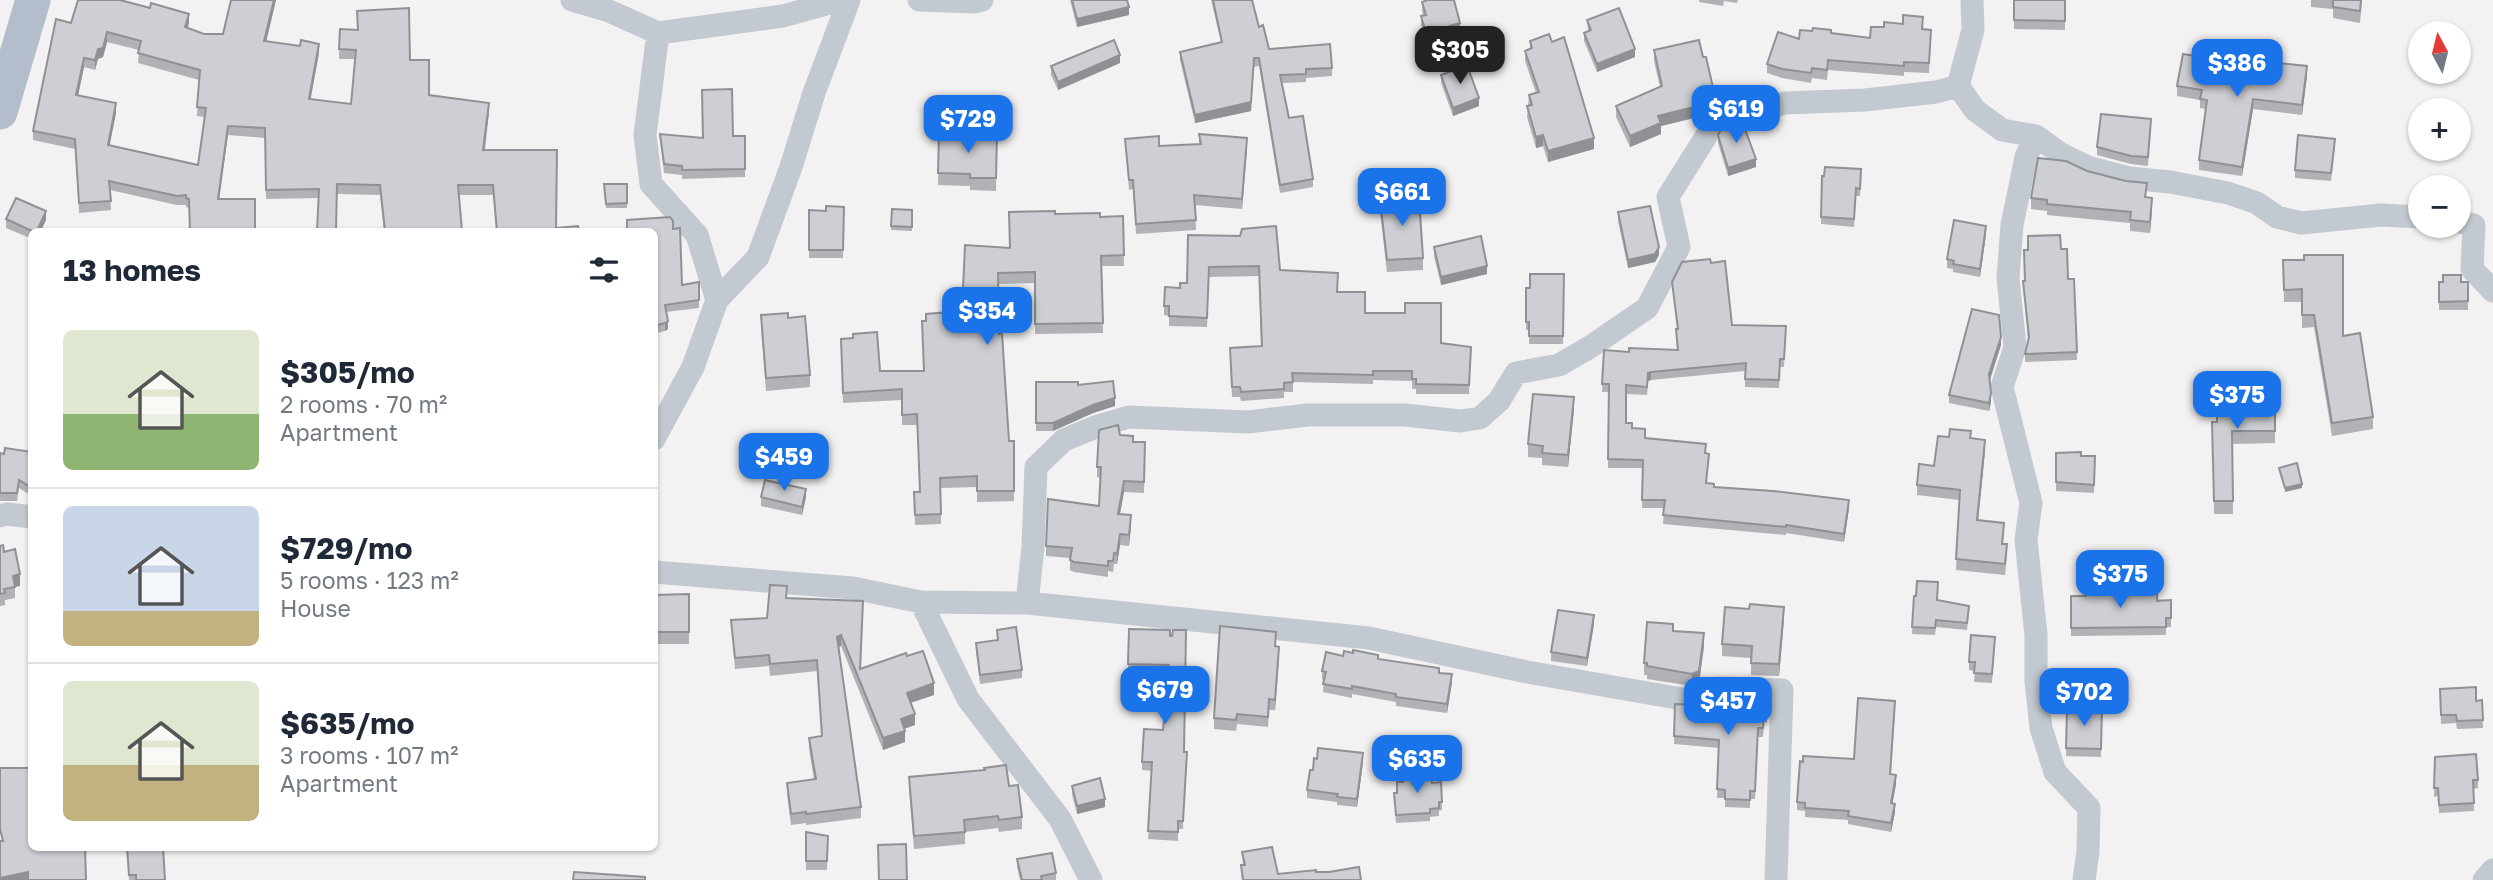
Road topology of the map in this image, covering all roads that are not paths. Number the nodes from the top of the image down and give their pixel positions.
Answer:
1 (33, 0) edge
2 (572, 0) edge
3 (841, 0) edge
4 (849, 0) edge
5 (919, 0) edge
6 (982, 0) edge
7 (1972, 0) edge
8 (658, 33) junction
9 (1958, 86) junction
10 (0, 112) edge
11 (2036, 136) junction
12 (2408, 216) edge
13 (2471, 224) edge
14 (2493, 291) edge
15 (718, 300) junction
16 (658, 432) edge
17 (0, 516) edge
18 (28, 517) edge
19 (658, 572) edge
20 (921, 602) junction
21 (1027, 603) junction
22 (2493, 870) edge
23 (1091, 880) edge
24 (1776, 880) edge
25 (2084, 880) edge
26 (2484, 880) edge

1 - 10 main road
2 - 8 street
3 - 8 street
4 - 15 street
5 - 6 street
7 - 9 street
8 - 15 street
9 - 11 street
9 - 21 street
11 - 12 street
11 - 25 street
13 - 14 street
15 - 16 street
17 - 18 street
19 - 20 street
20 - 21 street
20 - 23 street
21 - 24 street
22 - 26 street

